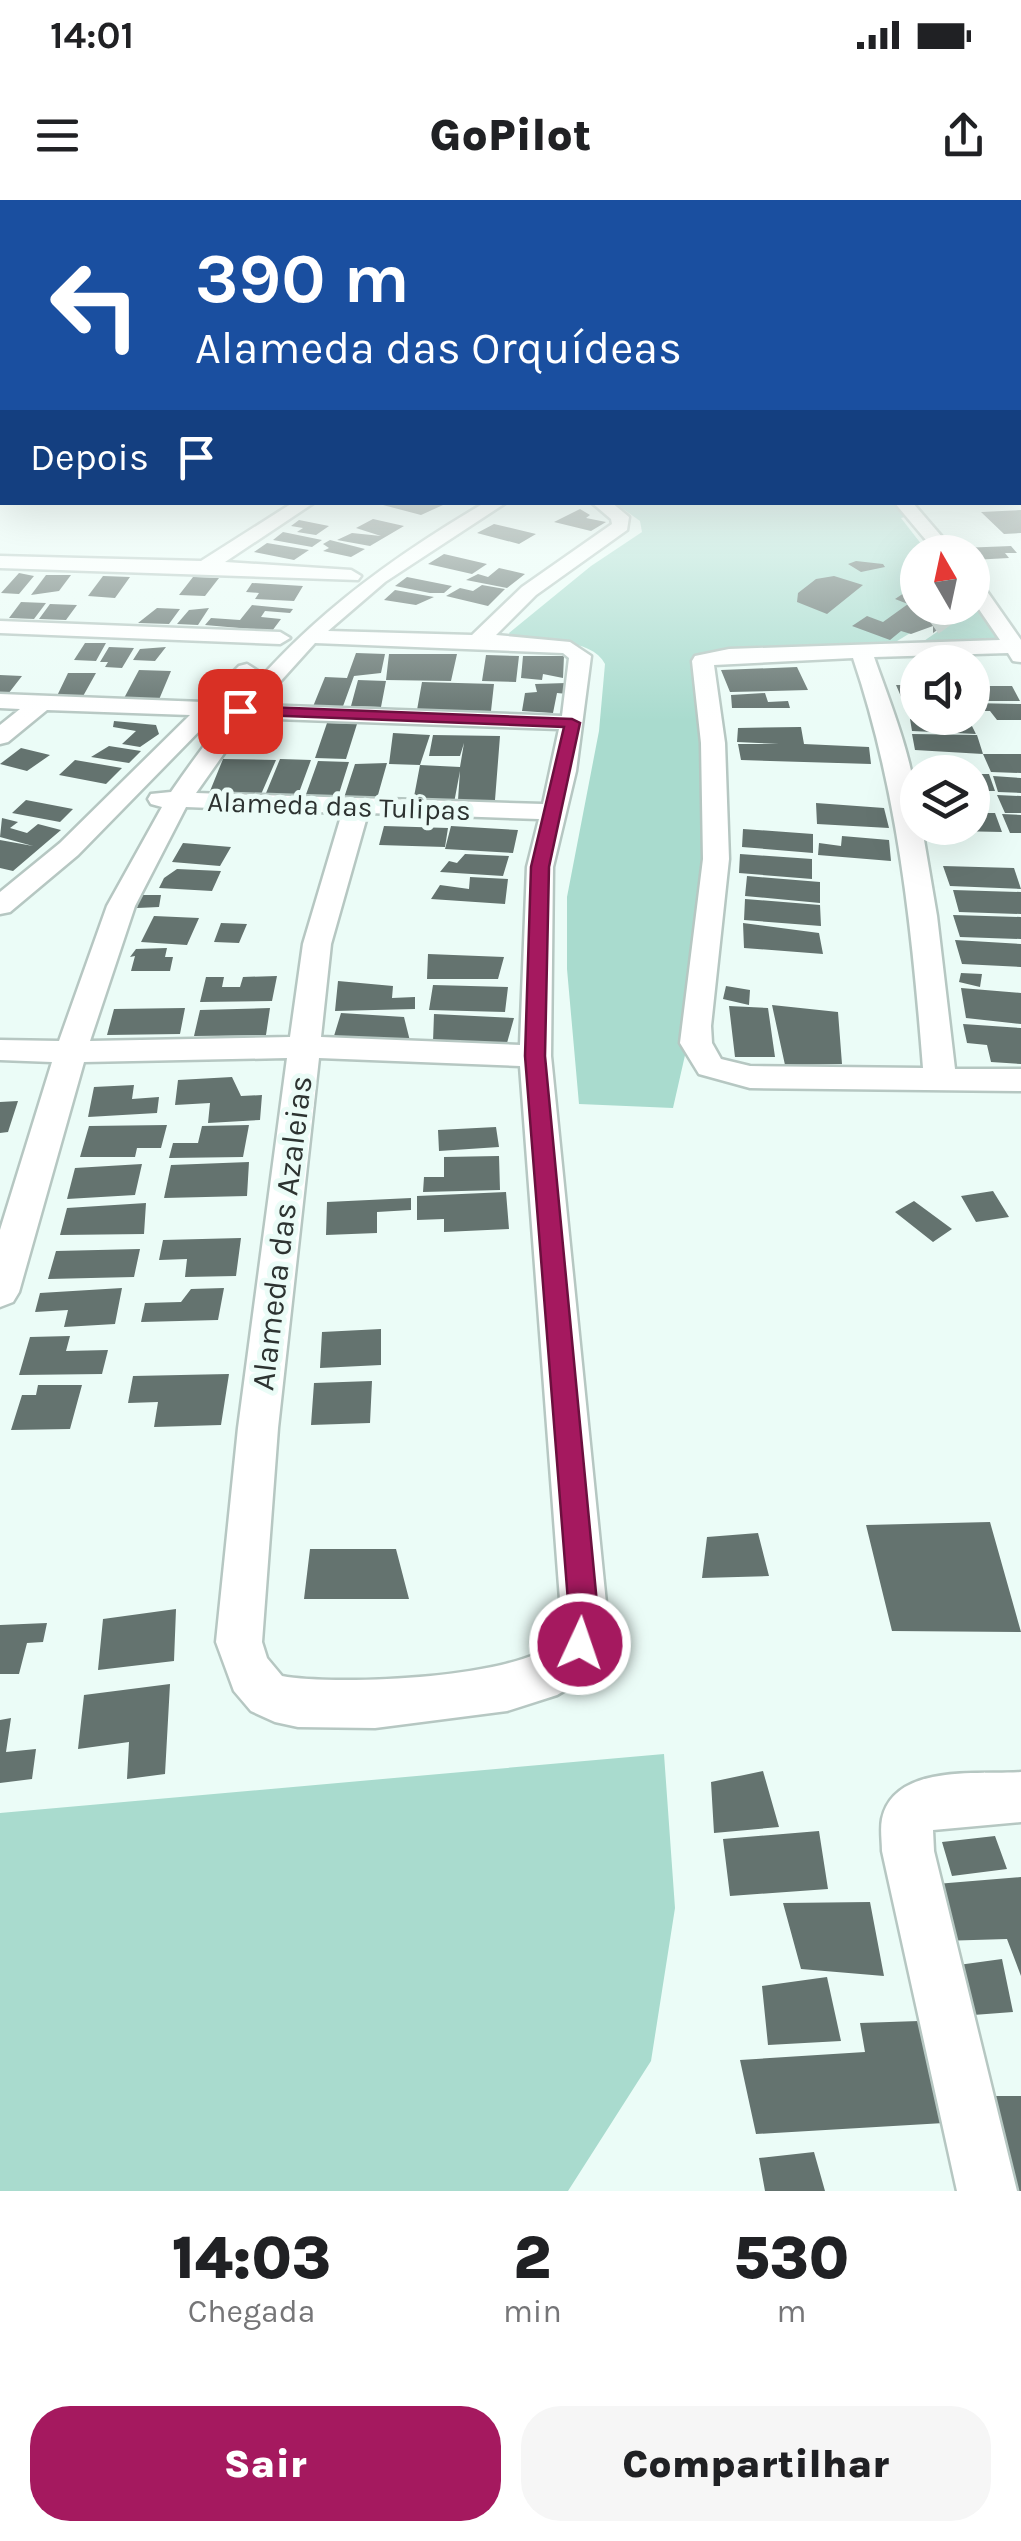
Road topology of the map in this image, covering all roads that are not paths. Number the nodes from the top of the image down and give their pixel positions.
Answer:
1 (254, 536) edge
2 (412, 536) edge
3 (443, 536) edge
4 (607, 536) edge
5 (0, 562) edge
6 (205, 567) junction
7 (351, 576) junction
8 (990, 611) edge
9 (935, 625) tunnel mouth
10 (0, 627) edge
11 (296, 637) junction
12 (478, 640) junction
13 (907, 645) edge
14 (990, 649) edge
15 (1019, 649) edge
16 (861, 650) junction
17 (900, 650) tunnel mouth
18 (0, 702) edge
19 (42, 702) junction
20 (210, 708) junction
21 (240, 711) junction
22 (572, 723) junction
23 (0, 737) edge
24 (124, 796) junction
25 (178, 801) junction
26 (358, 806) junction
27 (555, 812) junction
28 (0, 906) edge
29 (305, 1047) junction
30 (0, 1050) edge
31 (70, 1052) junction
32 (535, 1056) junction
33 (940, 1079) junction
34 (1021, 1080) edge
35 (0, 1292) edge
36 (1021, 1797) edge
37 (987, 2191) edge

1 - 6 street
2 - 7 street
3 - 11 street
4 - 12 street
5 - 6 street
6 - 7 street
7 - 11 street
8 - 15 street
9 - 13 street
10 - 11 street
11 - 12 street
11 - 20 street
11 - 21 street
12 - 22 street
14 - 15 street
16 - 17 street
16 - 33 street
16 - 33 street
18 - 19 street
19 - 20 street
19 - 23 street
20 - 24 street
21 - 22 street
21 - 25 street
22 - 27 street
24 - 25 street, Alameda das Tulipas
24 - 28 street
25 - 26 street, Alameda das Tulipas
25 - 31 street
26 - 27 street, Alameda das Tulipas
26 - 29 street, Alameda das Azaleias
27 - 32 street
29 - 31 street
29 - 32 street
29 - 32 street, Alameda das Azaleias
30 - 31 street
31 - 35 street
33 - 34 street
36 - 37 street

